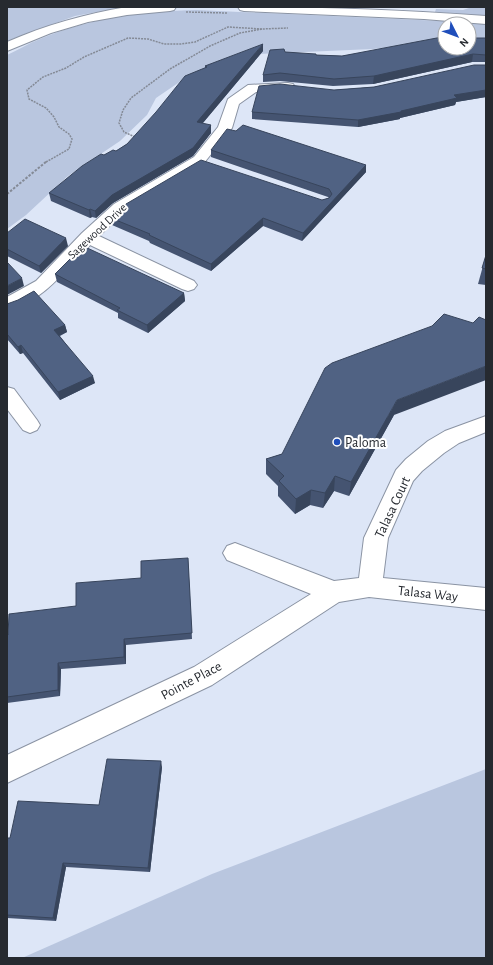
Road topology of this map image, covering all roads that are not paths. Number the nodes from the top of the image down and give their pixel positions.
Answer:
1 (170, 7) edge
2 (244, 7) edge
3 (398, 10) edge
4 (424, 11) edge
5 (486, 20) edge
6 (7, 47) edge
7 (303, 88) edge
8 (88, 237) junction
9 (188, 285) dead end
10 (7, 305) edge
11 (7, 394) edge
12 (486, 424) edge
13 (30, 425) dead end
14 (235, 552) dead end
15 (369, 587) junction
16 (334, 592) junction
17 (486, 599) edge
18 (7, 769) edge

1 - 6 street
2 - 3 street
3 - 4 street
4 - 5 street
7 - 8 street, Sagewood Drive
8 - 9 street
8 - 10 street, Sagewood Drive
11 - 13 street
12 - 15 street, Talasa Court
14 - 16 street
15 - 16 street, Pointe Place
15 - 17 street, Talasa Way
16 - 18 street, Pointe Place

